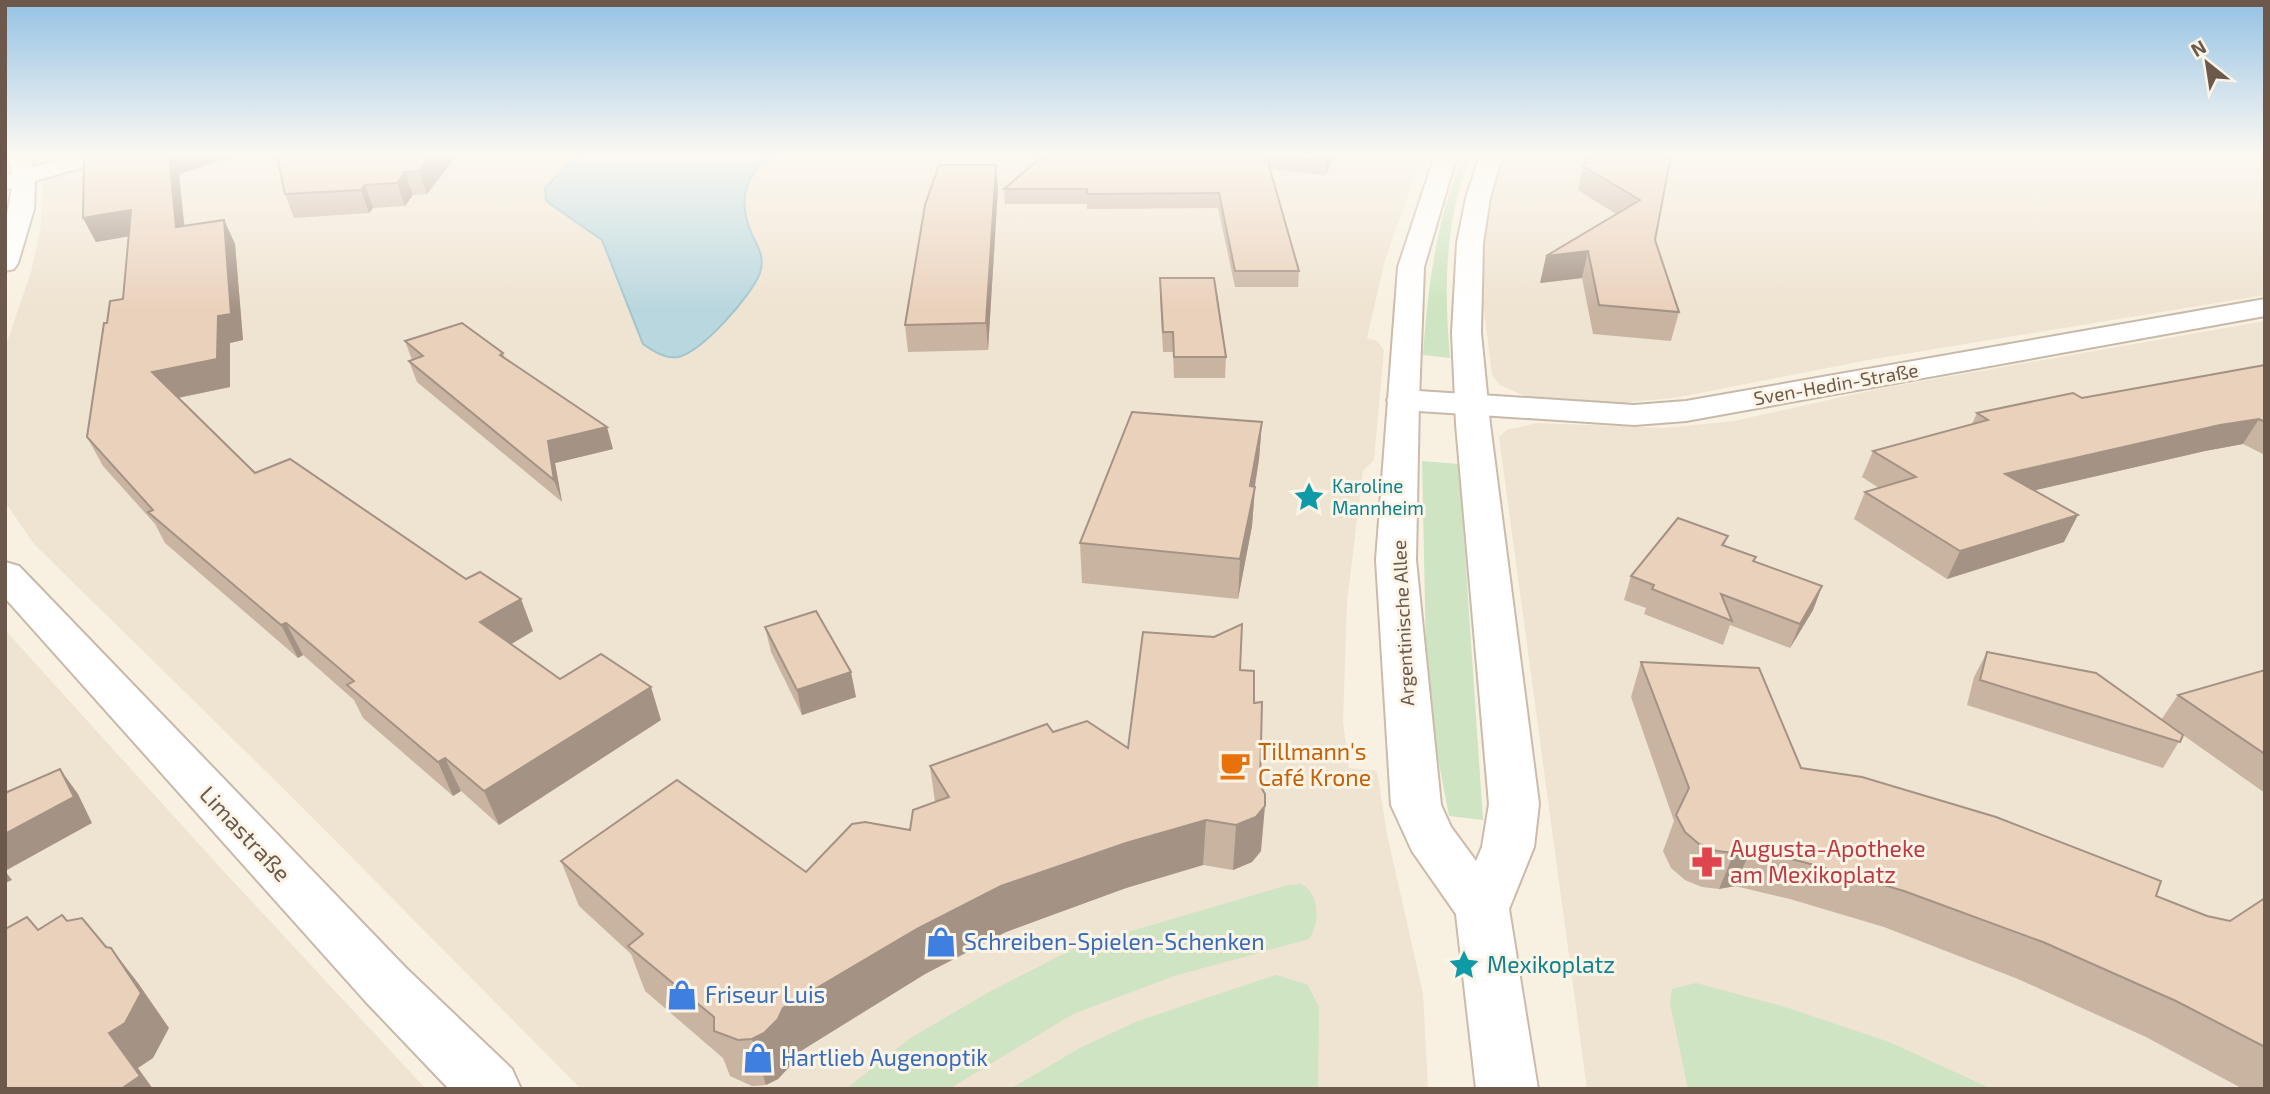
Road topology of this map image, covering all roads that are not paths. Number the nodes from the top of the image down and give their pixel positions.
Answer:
1 (22, 206) edge
2 (1429, 206) edge
3 (1478, 206) edge
4 (5, 263) edge
5 (2265, 307) edge
6 (1403, 400) junction
7 (1472, 405) junction
8 (5, 574) edge
9 (1482, 909) junction
10 (490, 1089) edge
11 (1507, 1089) edge

1 - 4 main road
2 - 6 main road, Argentinische Allee
3 - 7 main road
5 - 7 main road, Sven-Hedin-Straße
6 - 7 main road, Sven-Hedin-Straße
6 - 9 main road, Argentinische Allee
7 - 9 main road
8 - 10 main road, Limastraße
9 - 11 main road, Argentinische Allee

